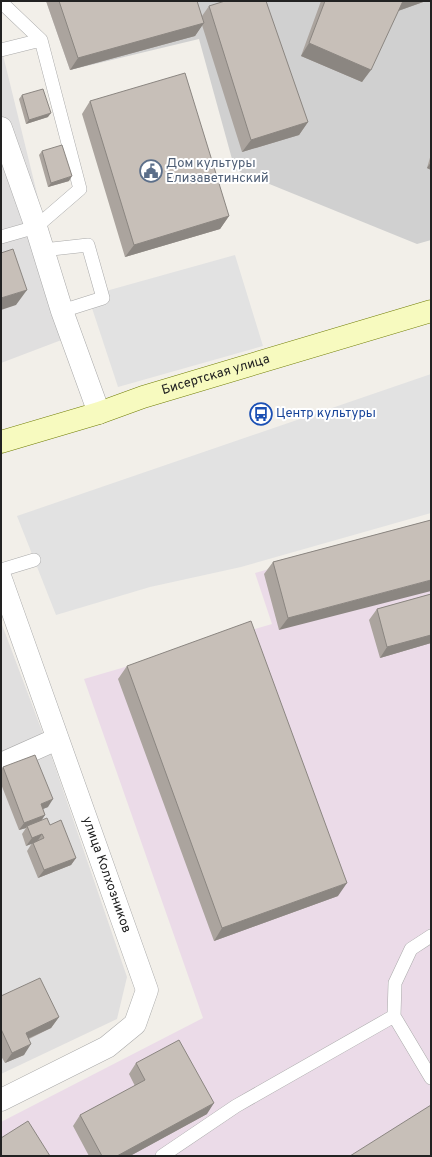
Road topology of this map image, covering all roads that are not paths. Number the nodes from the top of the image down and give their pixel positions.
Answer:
1 (1, 2) edge
2 (41, 40) junction
3 (1, 50) edge
4 (1, 128) edge
5 (36, 226) junction
6 (1, 237) edge
7 (43, 250) junction
8 (62, 311) junction
9 (431, 311) edge
10 (99, 412) junction
11 (1, 442) edge
12 (34, 560) dead end
13 (1, 570) edge
14 (1, 579) edge
15 (57, 739) junction
16 (1, 764) edge
17 (431, 936) edge
18 (394, 1016) junction
19 (426, 1058) edge
20 (431, 1078) edge
21 (1, 1100) edge
22 (162, 1156) edge

1 - 2 lane
2 - 3 lane
2 - 5 lane
4 - 5 street
5 - 6 lane
5 - 7 street
7 - 8 street
7 - 8 lane
8 - 10 street
9 - 10 main road, Бисертская улица
10 - 11 main road, Бисертская улица
12 - 13 lane
14 - 15 street, улица Колхозников
15 - 16 street
15 - 21 street, улица Колхозников
17 - 18 lane
18 - 19 lane
18 - 22 lane
19 - 20 lane

